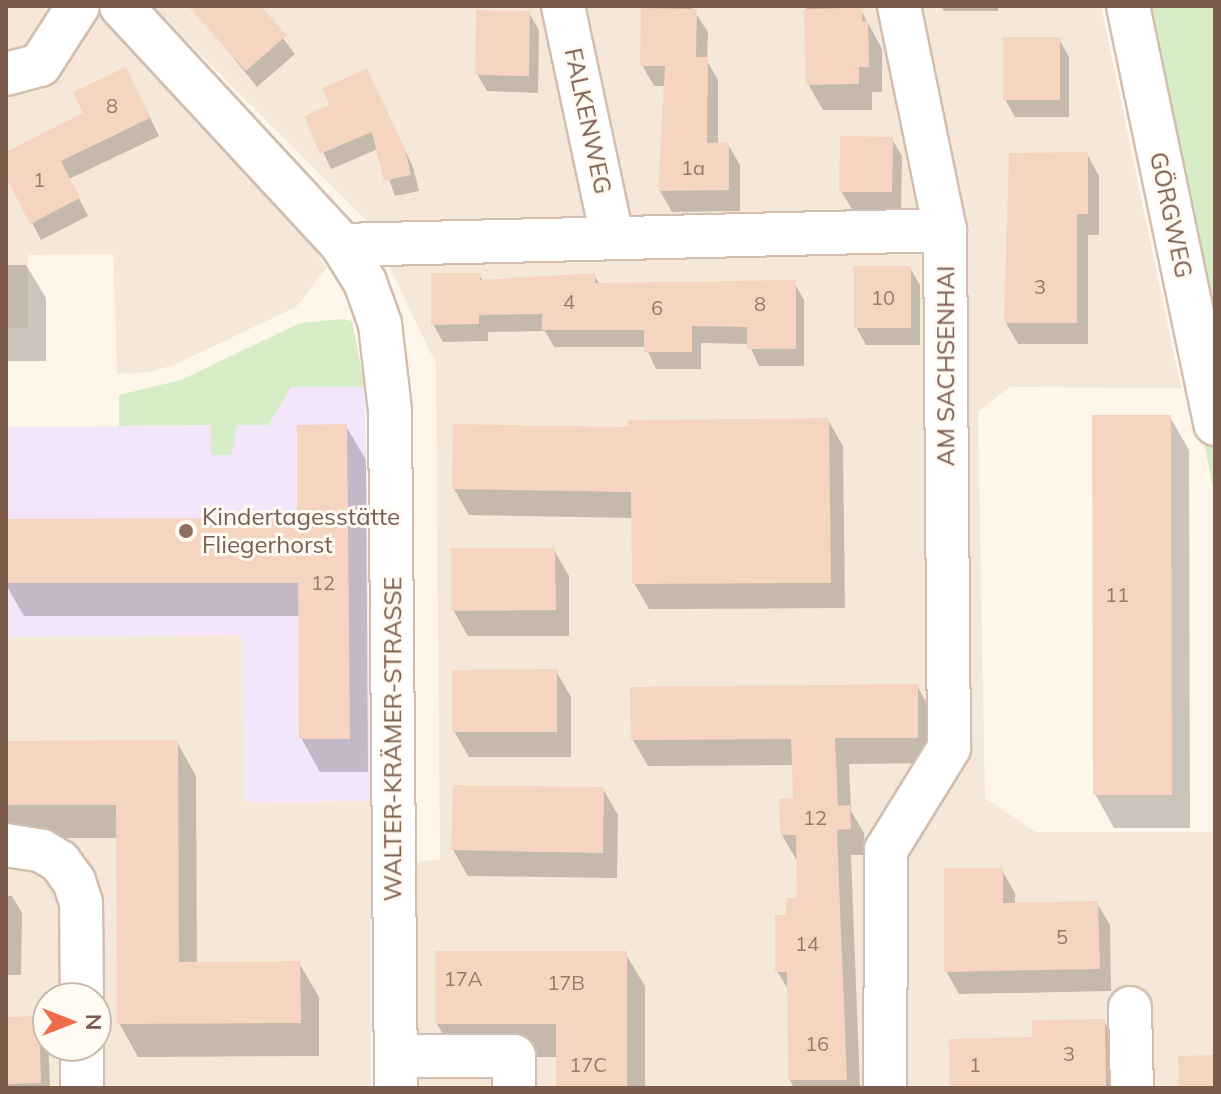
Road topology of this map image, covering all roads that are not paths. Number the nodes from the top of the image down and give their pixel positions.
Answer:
1 (78, 6) edge
2 (121, 6) edge
3 (563, 6) edge
4 (899, 6) edge
5 (1128, 6) edge
6 (6, 74) edge
7 (945, 230) junction
8 (612, 236) junction
9 (342, 245) junction
10 (1215, 424) edge
11 (6, 845) edge
12 (82, 982) edge
13 (1130, 1008) dead end
14 (82, 1062) edge
15 (396, 1072) edge
16 (82, 1088) edge
17 (514, 1088) edge
18 (885, 1088) edge
19 (1132, 1088) edge

1 - 6 street
2 - 9 street, WALTER-KRÄMER-STRASSE
3 - 8 street, FALKENWEG
4 - 7 street
5 - 10 street, GÖRGWEG
7 - 8 street, AM SACHSENHAI
7 - 18 street, AM SACHSENHAI
8 - 9 street, AM SACHSENHAI
9 - 15 street, WALTER-KRÄMER-STRASSE
11 - 12 street
13 - 19 street
14 - 16 street
15 - 17 street

